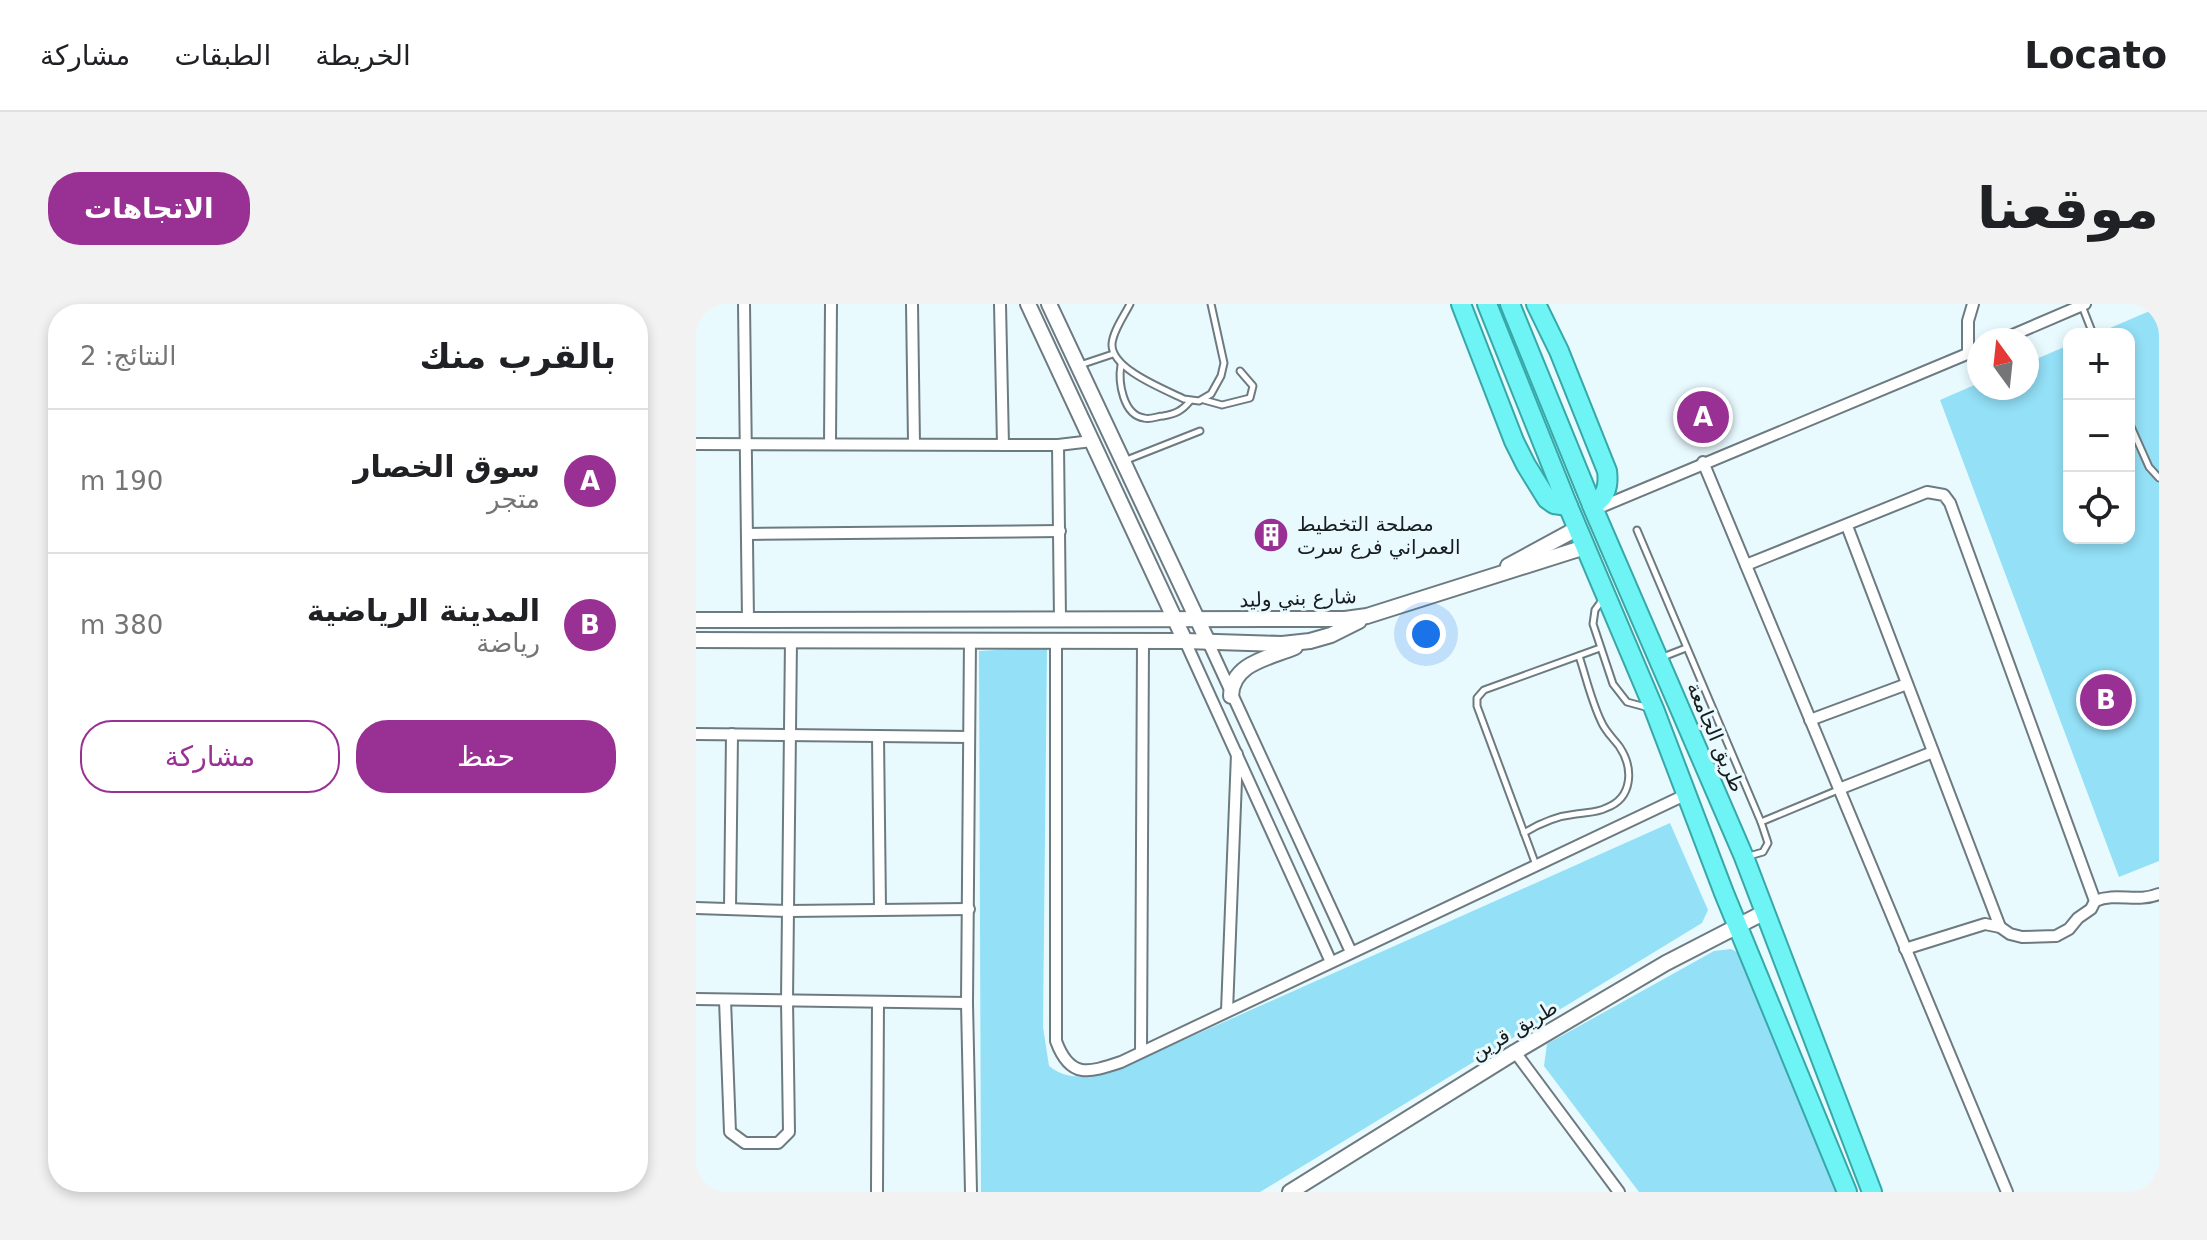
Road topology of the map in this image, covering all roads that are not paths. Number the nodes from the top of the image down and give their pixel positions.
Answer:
1 (744, 304) edge
2 (831, 304) edge
3 (912, 304) edge
4 (1000, 304) edge
5 (1028, 304) edge
6 (1049, 304) edge
7 (1130, 304) edge
8 (1211, 304) edge
9 (1461, 304) edge
10 (1487, 304) edge
11 (1510, 304) edge
12 (1536, 304) edge
13 (1973, 304) edge
14 (2083, 305) edge
15 (1969, 328) edge
16 (2029, 328) edge
17 (2091, 328) edge
18 (1068, 344) junction
19 (1051, 351) junction
20 (1113, 354) junction
21 (1967, 355) edge
22 (1121, 365) junction
23 (1078, 366) junction
24 (1240, 371) dead end
25 (1204, 400) junction
26 (1190, 401) junction
27 (1200, 431) dead end
28 (2135, 436) edge
29 (1092, 441) junction
30 (744, 443) junction
31 (830, 443) junction
32 (914, 443) junction
33 (696, 444) edge
34 (1003, 445) junction
35 (1058, 445) junction
36 (1123, 462) junction
37 (1703, 462) junction
38 (2159, 478) edge
39 (1593, 507) junction
40 (1573, 516) junction
41 (1847, 526) junction
42 (1637, 530) dead end
43 (1060, 531) junction
44 (748, 534) junction
45 (1585, 547) junction
46 (1746, 565) junction
47 (1496, 573) junction
48 (1607, 596) junction
49 (1367, 616) junction
50 (1060, 619) junction
51 (1176, 619) junction
52 (1197, 619) junction
53 (696, 620) edge
54 (748, 620) junction
55 (696, 640) edge
56 (791, 640) junction
57 (970, 640) junction
58 (1056, 641) junction
59 (1143, 641) junction
60 (1185, 641) junction
61 (1310, 641) junction
62 (1208, 642) junction
63 (1600, 648) junction
64 (1686, 648) junction
65 (1579, 656) junction
66 (1658, 659) junction
67 (1907, 684) junction
68 (1231, 696) junction
69 (1654, 709) junction
70 (1810, 720) junction
71 (696, 734) edge
72 (732, 734) junction
73 (789, 735) junction
74 (878, 736) junction
75 (969, 737) junction
76 (1238, 752) junction
77 (1933, 752) junction
78 (1839, 789) junction
79 (1687, 794) junction
80 (1761, 822) junction
81 (1524, 833) junction
82 (1744, 857) junction
83 (1536, 866) junction
84 (2159, 894) edge
85 (2095, 901) junction
86 (696, 908) edge
87 (880, 908) junction
88 (730, 909) junction
89 (969, 909) junction
90 (789, 911) junction
91 (1765, 912) junction
92 (1738, 924) junction
93 (2000, 927) junction
94 (1905, 949) junction
95 (1351, 952) junction
96 (1331, 962) junction
97 (696, 999) edge
98 (725, 1000) junction
99 (787, 1000) junction
100 (878, 1002) junction
101 (967, 1003) junction
102 (1227, 1011) junction
103 (1141, 1052) junction
104 (1515, 1052) junction
105 (877, 1192) edge
106 (971, 1192) edge
107 (1290, 1192) edge
108 (1619, 1192) edge
109 (1847, 1192) edge
110 (1872, 1192) edge
111 (2007, 1192) edge

1 - 30 street
2 - 31 street
3 - 32 street
4 - 34 street
5 - 19 street
6 - 18 street
7 - 20 lane
8 - 25 lane
9 - 40 highway
10 - 40 highway
11 - 39 highway, طريق الجامعة
12 - 39 highway
13 - 15 street
14 - 16 street
14 - 17 lane
18 - 19 street
18 - 23 street
19 - 29 street
20 - 22 lane
20 - 23 lane
21 - 37 street
22 - 26 lane
22 - 26 lane
23 - 36 street
24 - 25 lane
25 - 26 lane
27 - 36 lane
28 - 38 lane
29 - 35 street
29 - 51 street
30 - 31 street
30 - 33 street
30 - 44 street
31 - 32 street
32 - 34 street
34 - 35 street
35 - 43 street
36 - 52 street
37 - 39 street
37 - 46 street
39 - 66 highway, طريق الجامعة
40 - 45 highway
40 - 47 street
41 - 46 street
41 - 67 street
41 - 85 street
42 - 64 lane
43 - 44 street
43 - 50 street
44 - 54 street
45 - 47 street
45 - 48 highway
46 - 70 street
47 - 49 street
48 - 63 lane
48 - 69 highway
49 - 52 street, شارع بني وليد
49 - 61 street, شارع بني وليد
50 - 51 street, شارع بني وليد
50 - 54 street, شارع بني وليد
51 - 52 street, شارع بني وليد
51 - 60 street
52 - 62 street
53 - 54 street, شارع بني وليد
55 - 56 street, شارع بني وليد
56 - 57 street, شارع بني وليد
56 - 73 street
57 - 58 street, شارع بني وليد
57 - 75 street
58 - 59 street, شارع بني وليد
58 - 103 street
59 - 60 street, شارع بني وليد
59 - 103 street
60 - 62 street, شارع بني وليد
60 - 76 street
61 - 62 street, شارع بني وليد
61 - 68 street
62 - 68 street
63 - 65 lane
63 - 69 lane
64 - 66 lane
64 - 80 lane
65 - 81 lane
65 - 81 lane
66 - 82 highway, طريق الجامعة
67 - 70 street
67 - 77 street
68 - 95 street
69 - 79 highway
70 - 78 street
71 - 72 street
72 - 73 street
72 - 88 street
73 - 74 street
73 - 90 street
74 - 75 street
74 - 87 street
75 - 89 street
76 - 96 street
76 - 102 street
77 - 78 street
77 - 93 street
78 - 80 lane
78 - 94 street
79 - 83 street
79 - 92 highway
80 - 82 lane
81 - 83 lane
82 - 91 highway, طريق الجامعة
83 - 95 street
84 - 85 street
85 - 93 street
86 - 88 street
87 - 89 street
87 - 90 street
88 - 90 street
89 - 101 street
90 - 99 street
91 - 92 street, طريق قرين
91 - 110 highway, طريق الجامعة
92 - 104 street, طريق قرين
92 - 109 highway
93 - 94 street
94 - 111 street
95 - 96 street
96 - 102 street
97 - 98 street
98 - 99 street
98 - 99 street
99 - 100 street
100 - 101 street
100 - 105 street
101 - 106 street
102 - 103 street
104 - 107 street, طريق قرين
104 - 108 street

